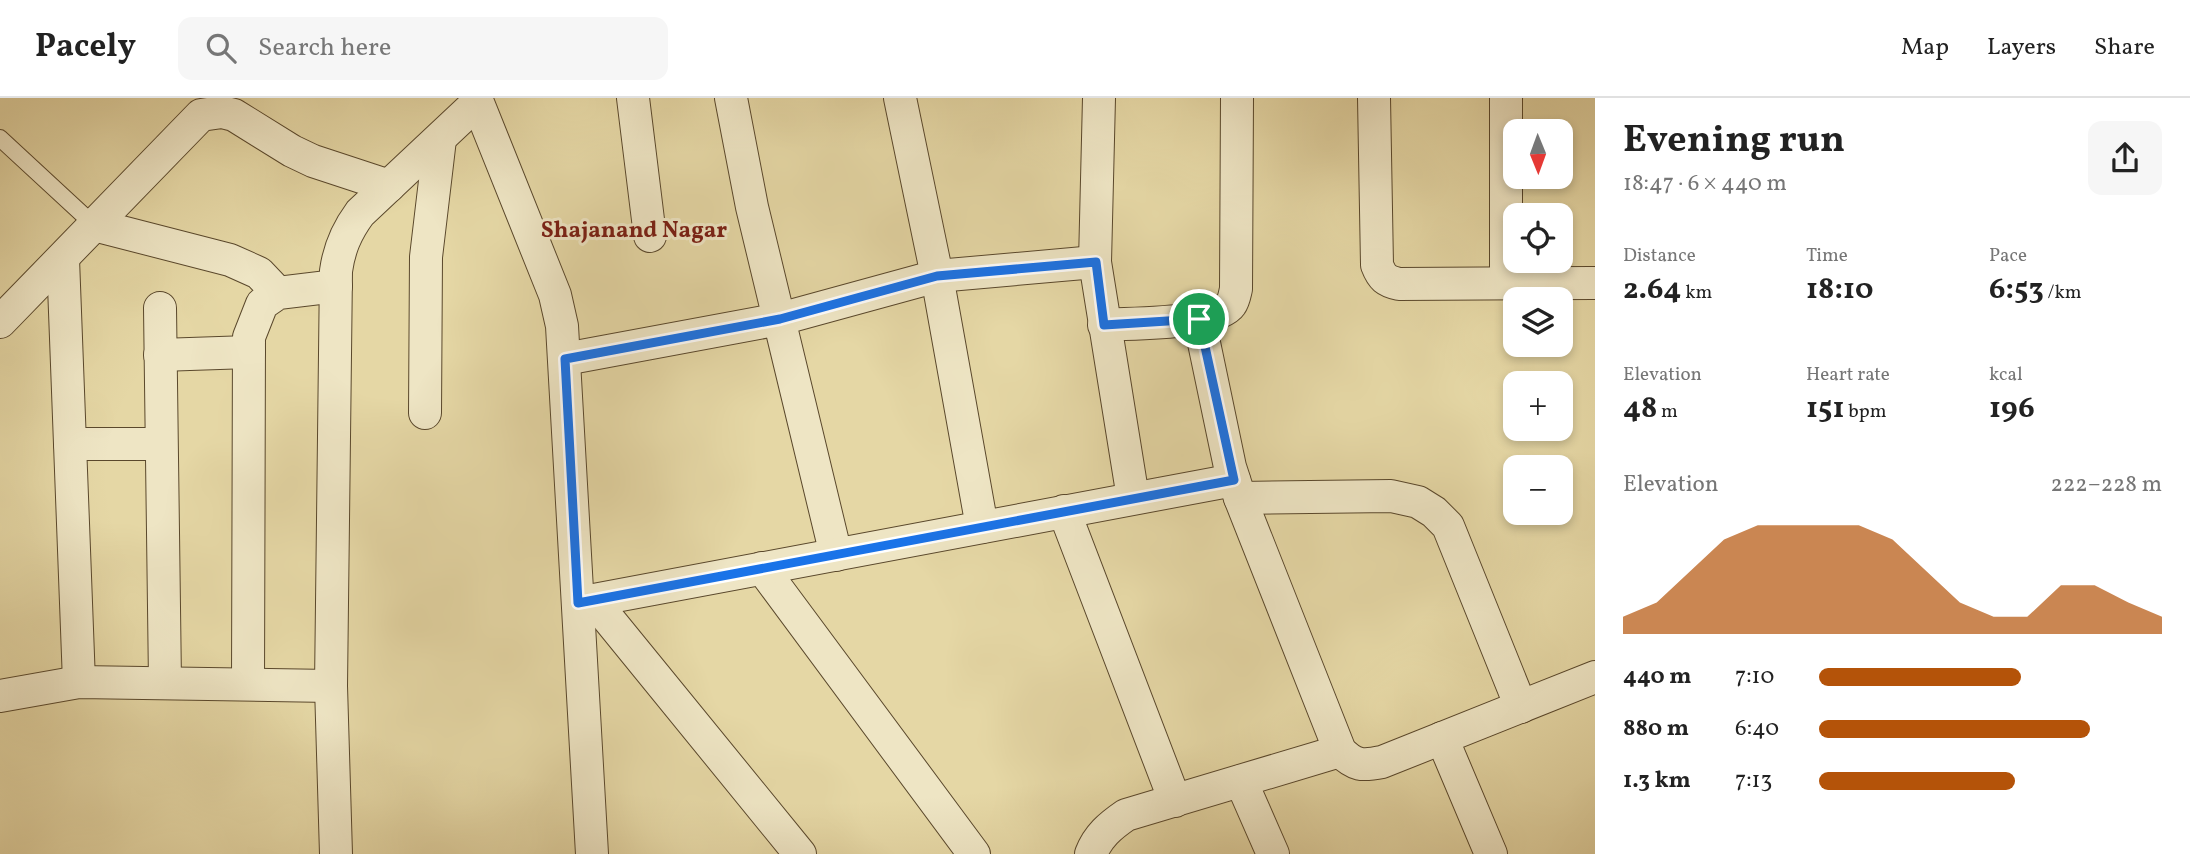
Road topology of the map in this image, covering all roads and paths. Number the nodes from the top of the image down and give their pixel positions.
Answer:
1 (633, 98) edge
2 (731, 98) edge
3 (900, 98) edge
4 (1099, 98) edge
5 (1237, 98) edge
6 (1374, 98) edge
7 (1506, 98) edge
8 (477, 101) edge
9 (0, 138) edge
10 (440, 139) junction
11 (389, 186) junction
12 (94, 225) junction
13 (650, 236) dead end
14 (63, 259) junction
15 (1096, 262) junction
16 (937, 276) junction
17 (1506, 283) junction
18 (1595, 283) edge
19 (336, 286) junction
20 (278, 293) junction
21 (160, 308) dead end
22 (780, 319) junction
23 (1199, 319) junction
24 (0, 322) edge
25 (1104, 325) junction
26 (249, 352) junction
27 (160, 355) junction
28 (565, 359) junction
29 (425, 413) dead end
30 (70, 444) junction
31 (162, 444) junction
32 (1237, 489) junction
33 (1133, 498) junction
34 (1064, 512) junction
35 (982, 527) junction
36 (836, 555) junction
37 (762, 568) junction
38 (585, 602) junction
39 (1595, 677) edge
40 (79, 682) junction
41 (165, 682) junction
42 (248, 684) junction
43 (331, 686) junction
44 (0, 696) edge
45 (1521, 707) junction
46 (1442, 738) junction
47 (1340, 751) junction
48 (1241, 781) junction
49 (1175, 801) junction
50 (336, 854) edge
51 (592, 854) edge
52 (800, 854) edge
53 (974, 854) edge
54 (1091, 854) edge
55 (1273, 854) edge
56 (1491, 854) edge

1 - 13 street
2 - 22 street
3 - 16 street
4 - 15 street
5 - 23 street
6 - 17 street
7 - 17 street
8 - 10 street
8 - 28 street
9 - 12 lane
10 - 11 street
10 - 29 street
11 - 12 street
11 - 19 street
12 - 14 street
12 - 20 street
14 - 24 street
14 - 30 street
15 - 16 street
15 - 25 street
16 - 22 street
16 - 35 street
17 - 18 street
19 - 20 street
19 - 43 street
20 - 26 street
21 - 27 street
22 - 28 street
22 - 36 street
23 - 25 street
23 - 32 street
25 - 33 street
26 - 27 street
26 - 42 street
27 - 31 street
28 - 38 street
30 - 31 street
30 - 40 street
31 - 41 street
32 - 33 street
32 - 45 street
32 - 47 street
33 - 34 street
34 - 35 street
34 - 49 street
35 - 36 street
36 - 37 street
37 - 38 street
37 - 53 street
38 - 51 street
38 - 52 street
39 - 45 street
40 - 41 street
40 - 44 street
41 - 42 street
42 - 43 street
43 - 50 street
45 - 46 street
46 - 47 street
46 - 56 street
47 - 48 street
48 - 49 street
48 - 55 street
49 - 54 street

